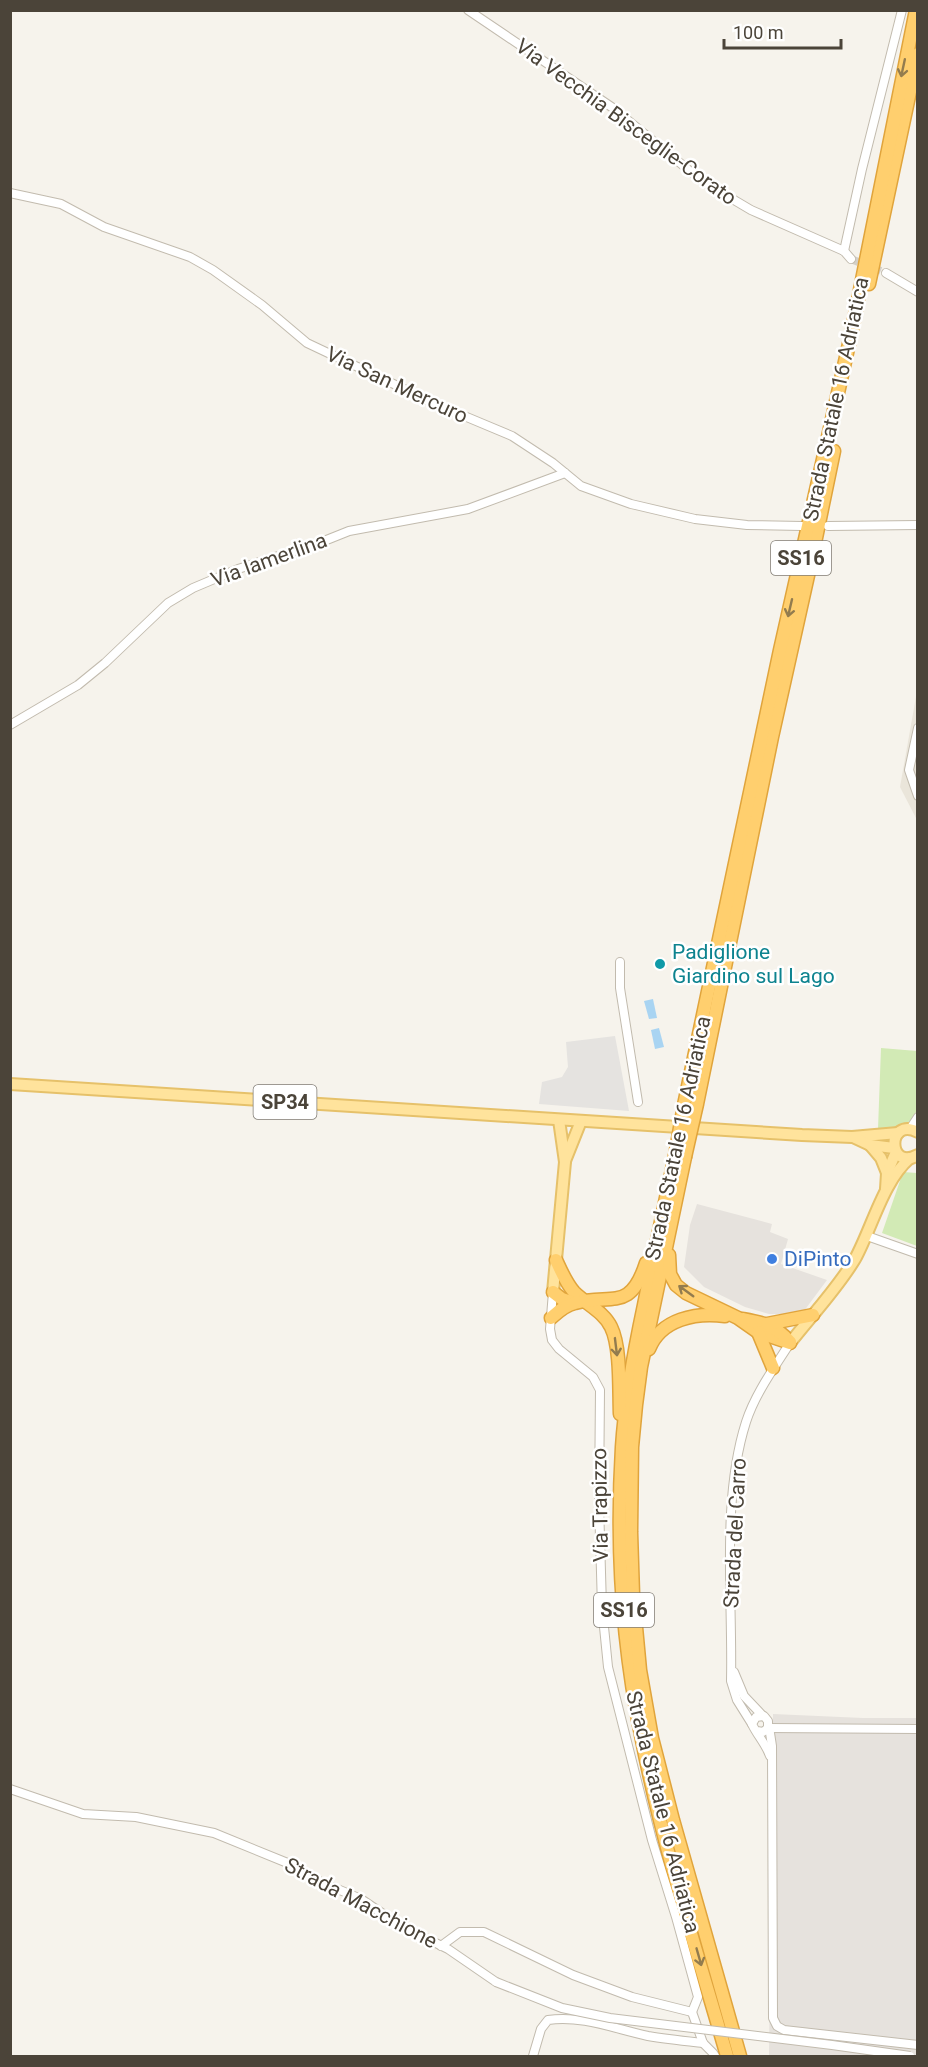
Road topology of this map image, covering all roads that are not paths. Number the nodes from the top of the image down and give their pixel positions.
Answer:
1 (468, 10) edge
2 (902, 10) edge
3 (916, 10) edge
4 (918, 54) edge
5 (10, 193) edge
6 (844, 251) junction
7 (851, 259) tunnel mouth
8 (886, 273) tunnel mouth
9 (918, 292) edge
10 (565, 472) junction
11 (918, 525) edge
12 (802, 526) dead end
13 (828, 526) dead end
14 (10, 725) edge
15 (918, 728) edge
16 (918, 796) edge
17 (620, 962) dead end
18 (10, 1084) edge
19 (638, 1102) dead end
20 (690, 1105) junction
21 (918, 1118) edge
22 (559, 1120) junction
23 (581, 1121) junction
24 (914, 1130) edge
25 (898, 1133) junction
26 (852, 1137) junction
27 (870, 1145) junction
28 (895, 1150) junction
29 (914, 1157) edge
30 (565, 1162) junction
31 (887, 1173) junction
32 (886, 1192) junction
33 (667, 1216) junction
34 (867, 1236) junction
35 (918, 1254) edge
36 (556, 1260) junction
37 (553, 1292) junction
38 (577, 1299) junction
39 (813, 1315) junction
40 (551, 1318) junction
41 (738, 1318) junction
42 (762, 1328) junction
43 (790, 1343) junction
44 (641, 1366) junction
45 (773, 1368) junction
46 (622, 1446) junction
47 (732, 1662) junction
48 (764, 1716) junction
49 (754, 1727) junction
50 (767, 1728) junction
51 (800, 1728) junction
52 (918, 1730) edge
53 (772, 1761) junction
54 (10, 1789) edge
55 (441, 1946) junction
56 (692, 2012) junction
57 (703, 2043) junction
58 (918, 2045) edge
59 (533, 2056) edge
60 (715, 2056) edge
61 (727, 2056) edge
62 (740, 2056) edge
63 (910, 2056) edge

1 - 6 street, Via Vecchia Bisceglie-Corato
2 - 6 street
3 -> 20 highway, Strada Statale 16 Adriatica / SS16
4 - 20 highway, Strada Statale 16 Adriatica / SS16
5 - 10 street, Via San Mercuro
6 - 7 street, Via Vecchia Bisceglie-Corato
8 - 9 street
10 - 12 street, Via San Mercuro
10 - 14 street, Via lamerlina
11 - 13 street
15 - 16 street
17 - 19 street
18 - 22 main road, SP34
20 - 33 highway, Strada Statale 16 Adriatica / SS16, bridge
21 - 24 street
22 - 23 main road
22 - 30 main road
23 - 26 main road
23 - 30 main road
24 - 25 main road
25 - 26 main road
25 - 28 main road, Strada del Carro
26 - 27 main road
27 - 28 main road
27 - 31 main road
28 - 29 main road
28 - 31 main road, Strada del Carro
29 - 32 main road, Strada del Carro
30 - 36 main road
31 - 32 main road, Strada del Carro
32 - 34 main road, Strada del Carro
33 - 38 highway
41 -> 33 highway
33 - 44 highway, Strada Statale 16 Adriatica / SS16
33 - 46 highway, Strada Statale 16 Adriatica / SS16
34 - 35 street
34 - 39 main road, Strada del Carro
36 - 37 main road
36 - 38 highway
37 - 38 highway
37 - 40 street, Via Trapizzo
38 - 40 highway
38 -> 46 highway
39 - 42 highway
39 - 43 main road, Strada del Carro
40 - 56 street, Via Trapizzo
41 - 42 highway
41 - 44 highway
42 - 43 highway
42 - 45 highway
43 - 45 street, Strada del Carro
44 - 62 highway, Strada Statale 16 Adriatica / SS16
45 - 47 street, Strada del Carro
46 -> 61 highway, Strada Statale 16 Adriatica / SS16
47 - 48 street, Strada del Carro
47 - 49 street, Strada del Carro
48 - 49 street
48 - 50 street
48 - 51 street
49 - 50 street
49 - 53 street, Strada del Carro
50 - 51 street
50 - 53 street, Strada del Carro
51 - 52 street
53 - 58 street, Strada del Carro
54 - 55 street, Strada Macchione
55 - 56 street
55 - 63 street, Strada Macchione, bridge
56 - 57 street
57 - 59 street
57 - 60 street

